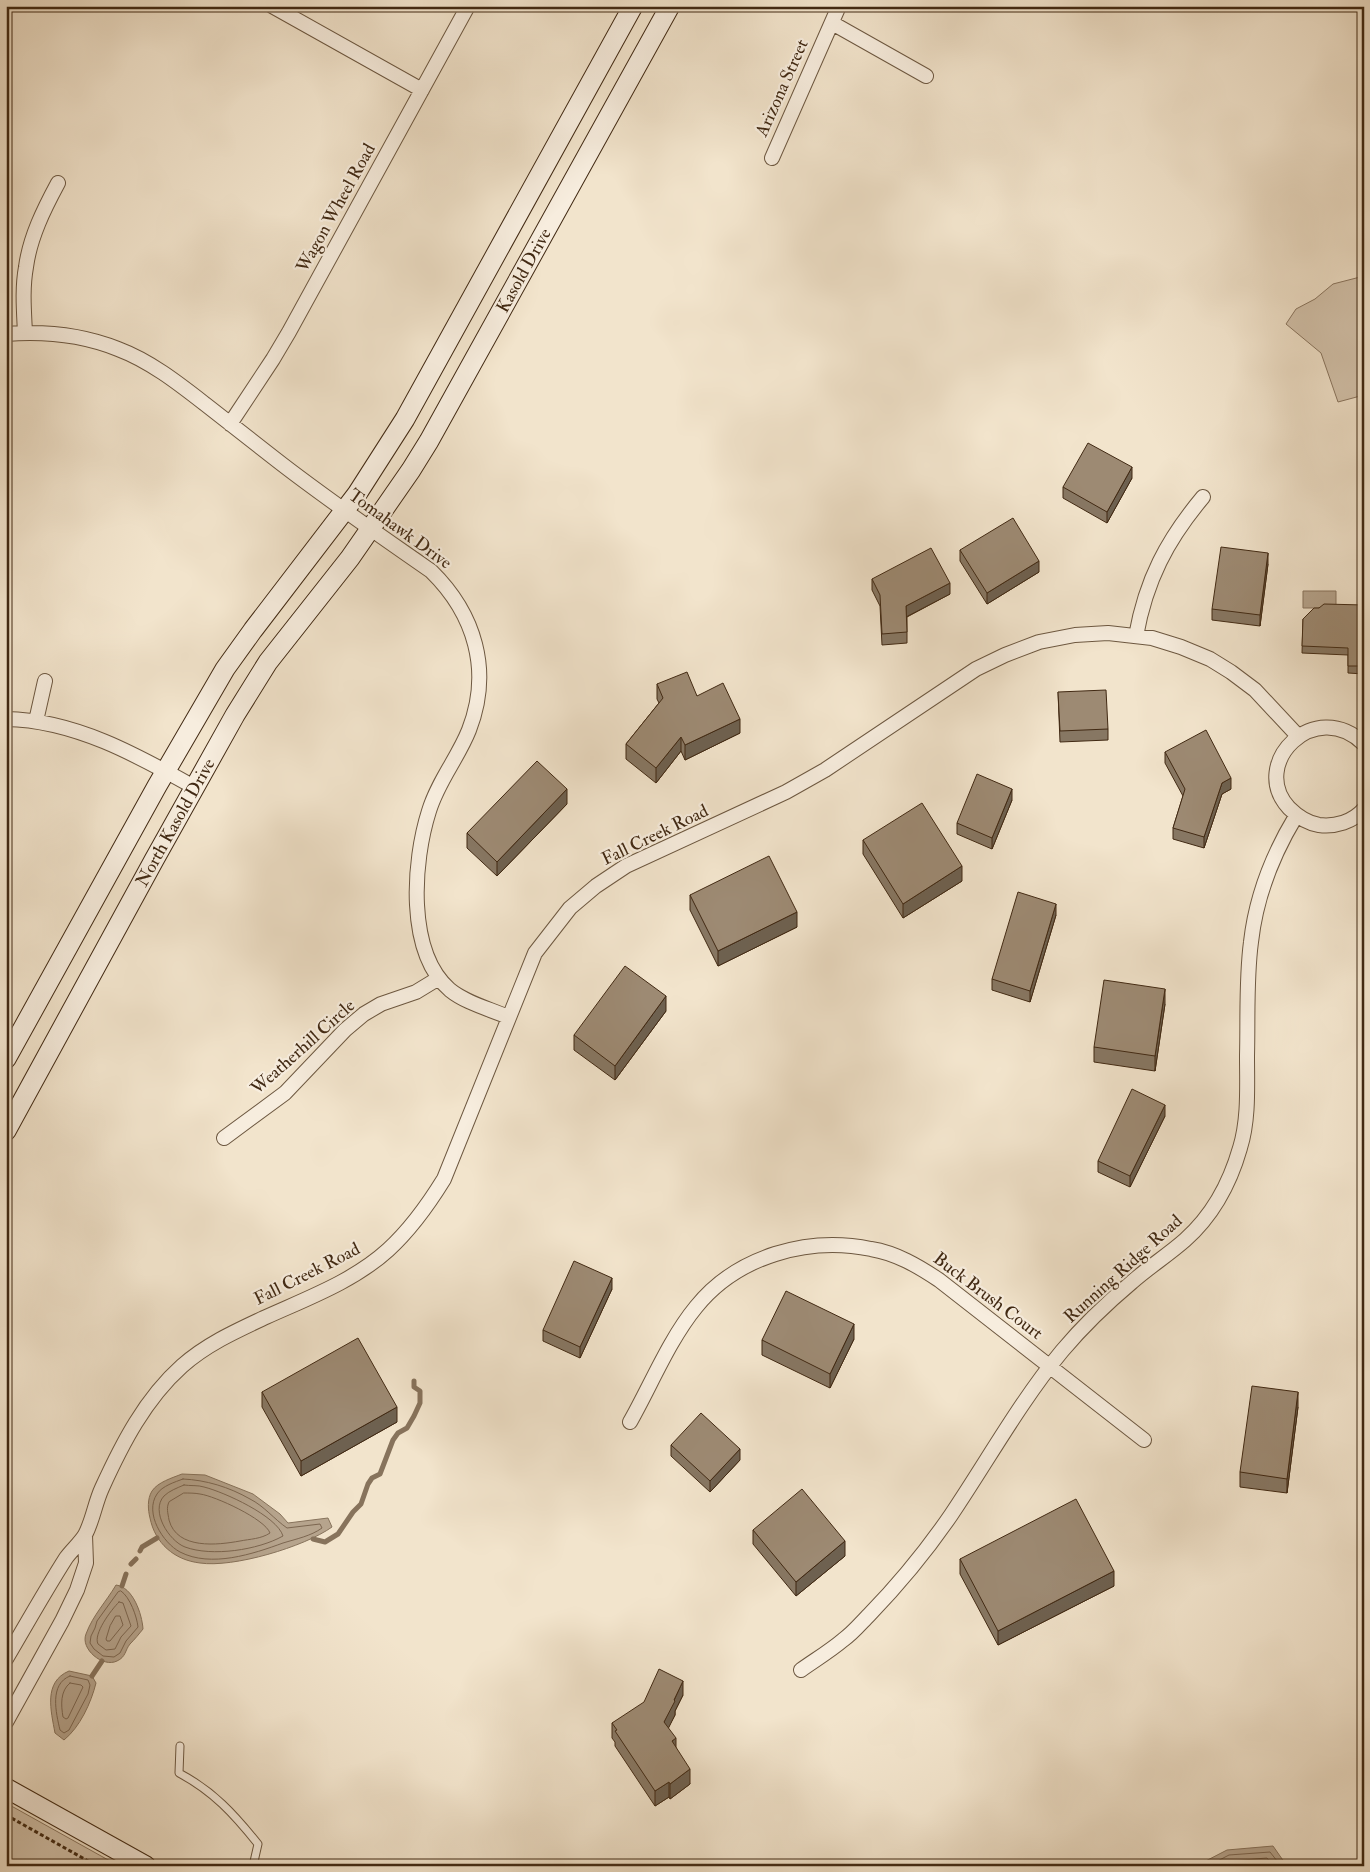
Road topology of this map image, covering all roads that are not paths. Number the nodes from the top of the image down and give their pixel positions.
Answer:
1 (272, 6) edge
2 (468, 6) edge
3 (632, 6) edge
4 (670, 6) edge
5 (839, 6) edge
6 (832, 23) junction
7 (926, 76) dead end
8 (422, 90) junction
9 (772, 158) dead end
10 (58, 183) dead end
11 (25, 333) junction
12 (6, 334) edge
13 (230, 424) junction
14 (1203, 497) dead end
15 (344, 511) junction
16 (370, 529) junction
17 (1136, 636) junction
18 (45, 681) dead end
19 (6, 718) edge
20 (36, 721) junction
21 (1298, 736) junction
22 (1364, 743) edge
23 (166, 771) junction
24 (194, 787) junction
25 (1362, 813) edge
26 (1296, 816) junction
27 (439, 978) junction
28 (508, 1017) junction
29 (6, 1060) edge
30 (6, 1131) edge
31 (224, 1138) dead end
32 (1050, 1366) junction
33 (630, 1422) dead end
34 (1144, 1440) dead end
35 (85, 1535) junction
36 (6, 1659) edge
37 (801, 1670) dead end
38 (6, 1722) edge
39 (180, 1746) dead end
40 (6, 1788) edge
41 (146, 1866) edge
42 (253, 1866) edge

1 - 8 street
2 - 8 street, Wagon Wheel Road
3 - 15 main road, Kasold Drive
4 - 16 main road, Kasold Drive
5 - 6 street, Arizona Street
6 - 7 street
6 - 9 street, Arizona Street
8 - 13 street, Wagon Wheel Road
10 - 11 street
11 - 12 street, Tomahawk Drive
11 - 13 street, Tomahawk Drive
13 - 15 street, Tomahawk Drive
14 - 17 street
15 - 16 street, Tomahawk Drive
15 - 23 main road, North Kasold Drive
16 - 24 main road, North Kasold Drive
16 - 27 street, Tomahawk Drive
17 - 21 street, Fall Creek Road
17 - 28 street, Fall Creek Road
18 - 20 street
19 - 20 street
20 - 23 street
21 - 22 street
21 - 26 street
23 - 24 street
23 - 29 main road, North Kasold Drive
24 - 30 main road, North Kasold Drive
25 - 26 street
26 - 32 street, Running Ridge Road
27 - 28 street, Tomahawk Drive
27 - 31 street, Weatherhill Circle
28 - 35 street, Fall Creek Road
32 - 33 street, Buck Brush Court
32 - 34 street, Buck Brush Court
32 - 37 street, Running Ridge Road
35 - 36 street, Fall Creek Road
35 - 38 street, Fall Creek Road
39 - 42 lane
40 - 41 main road

